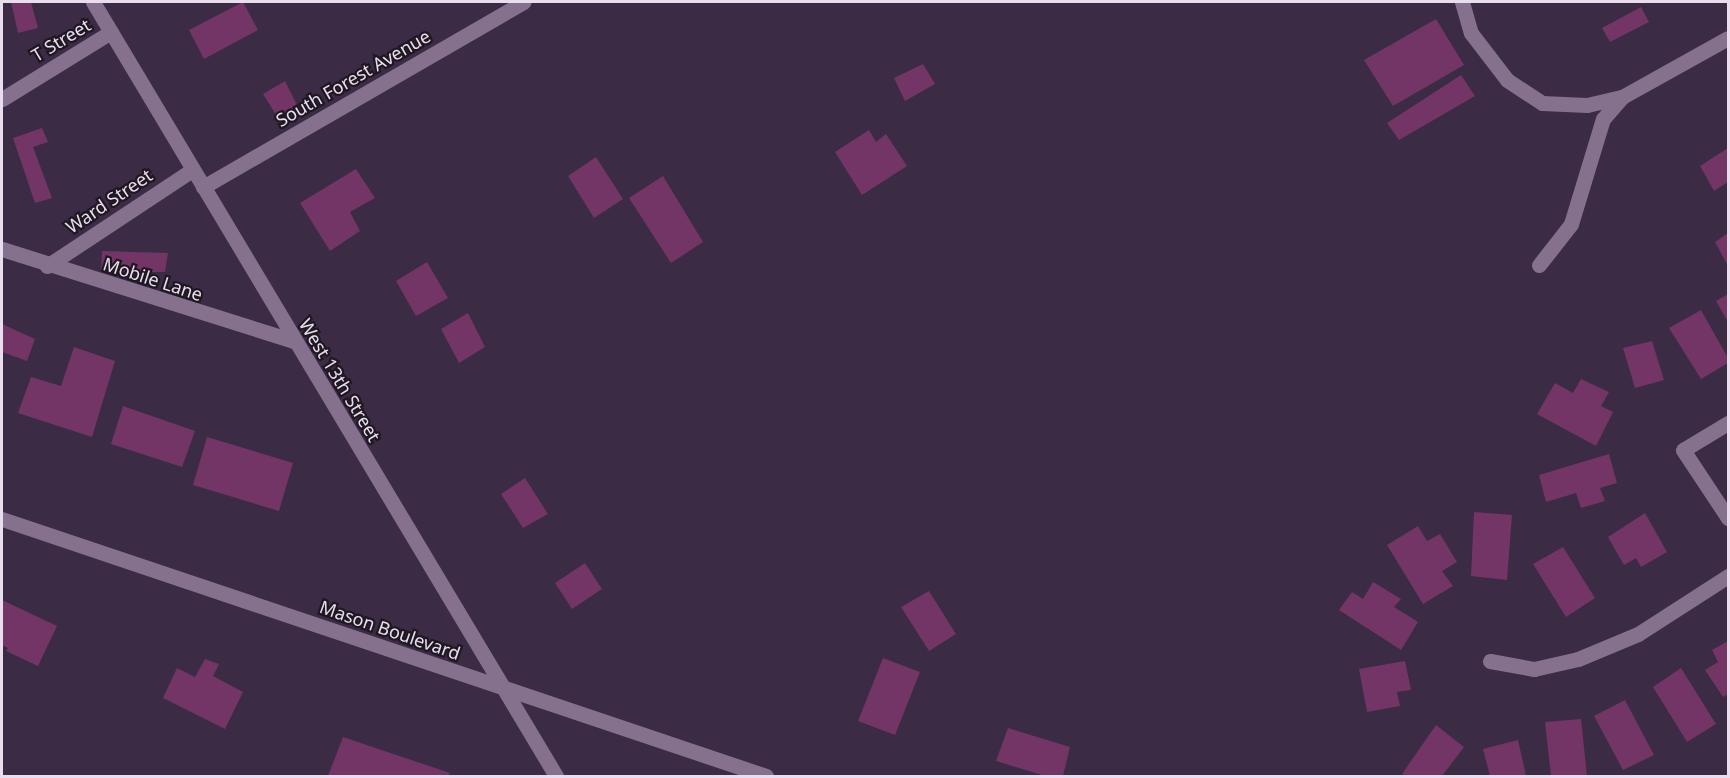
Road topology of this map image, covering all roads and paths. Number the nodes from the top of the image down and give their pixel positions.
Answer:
1 (93, 2) edge
2 (523, 2) edge
3 (1462, 2) edge
4 (111, 32) junction
5 (1728, 38) edge
6 (1622, 97) junction
7 (2, 99) edge
8 (192, 170) junction
9 (203, 187) junction
10 (2, 249) edge
11 (1539, 265) dead end
12 (47, 266) junction
13 (294, 341) junction
14 (1728, 423) edge
15 (1728, 518) edge
16 (2, 519) edge
17 (1728, 576) edge
18 (1490, 661) dead end
19 (502, 689) junction
20 (556, 777) edge
21 (766, 777) edge

1 - 4 street, West 13th Street
2 - 9 street, South Forest Avenue
3 - 6 street
4 - 7 street, T Street
4 - 8 street, West 13th Street
5 - 6 street
6 - 11 street
8 - 9 street, West 13th Street
8 - 12 street, Ward Street
9 - 13 street, West 13th Street
10 - 12 street, Mobile Lane
12 - 13 street, Mobile Lane
13 - 19 street, West 13th Street
14 - 15 street
16 - 19 street, Mason Boulevard
17 - 18 street
19 - 20 street, West 13th Street
19 - 21 street, Mason Boulevard

